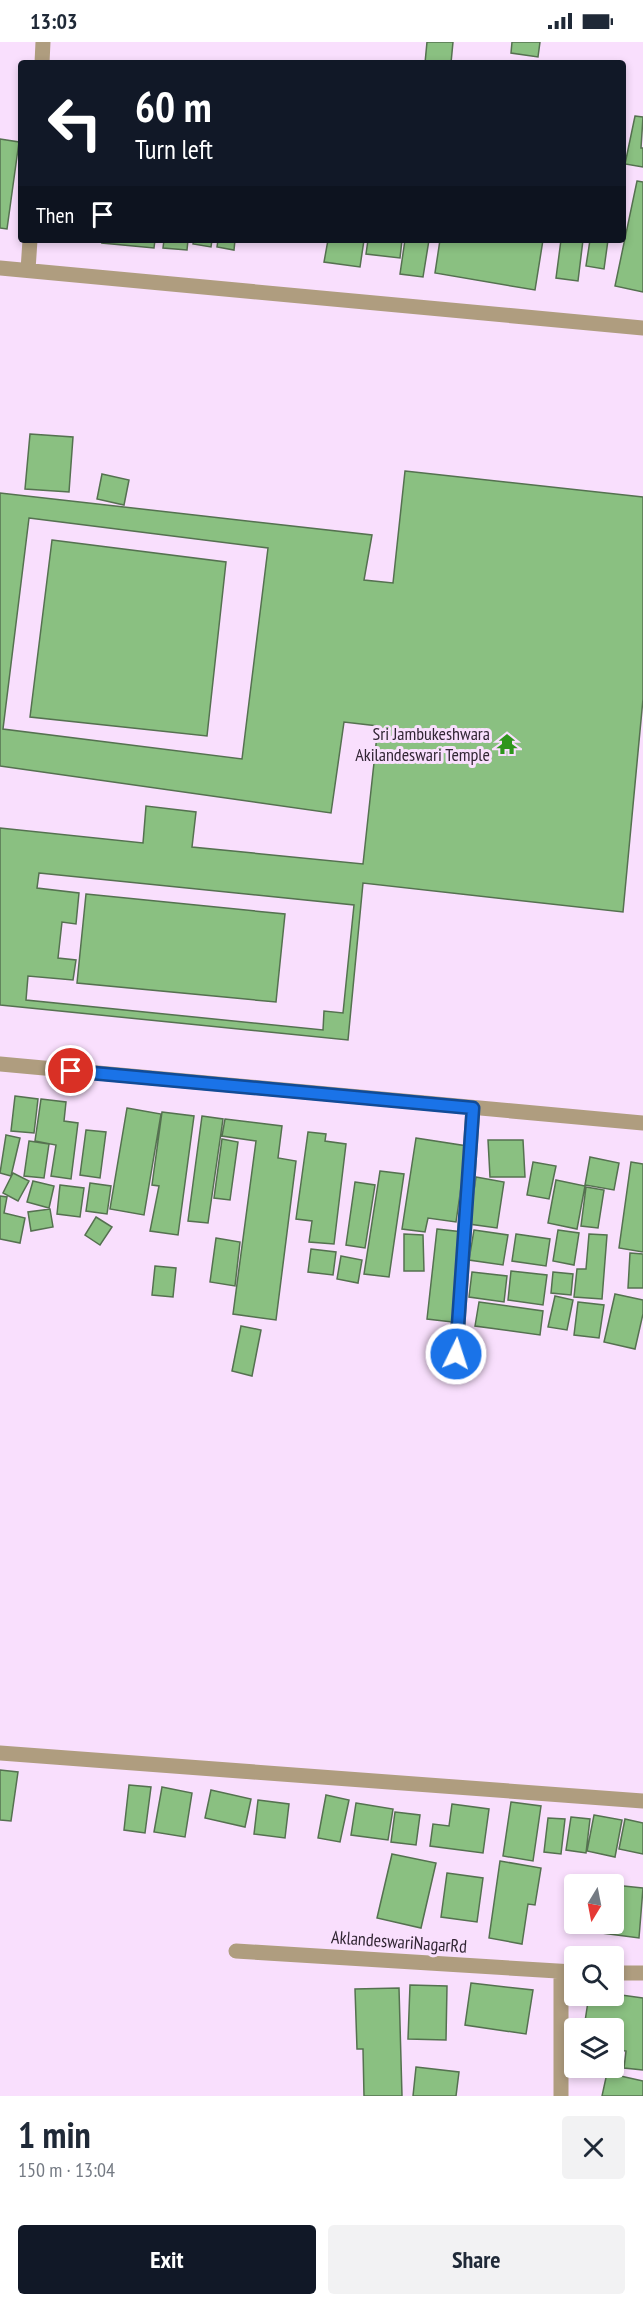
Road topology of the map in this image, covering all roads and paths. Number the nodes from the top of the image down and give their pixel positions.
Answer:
1 (43, 42) edge
2 (42, 60) edge
3 (30, 243) edge
4 (0, 268) edge
5 (28, 270) junction
6 (643, 328) edge
7 (0, 1064) edge
8 (473, 1108) junction
9 (643, 1123) edge
10 (456, 1354) dead end
11 (0, 1753) edge
12 (643, 1801) edge
13 (236, 1951) dead end
14 (564, 1972) edge
15 (624, 1973) edge
16 (643, 1973) edge
17 (566, 2006) edge
18 (561, 2096) edge

1 - 2 street
3 - 5 street
4 - 5 street
5 - 6 street
7 - 8 street
8 - 9 street
8 - 10 street
11 - 12 street
13 - 14 street, AklandeswariNagarRd
15 - 16 street
17 - 18 street, AklandeswariNagarRd

